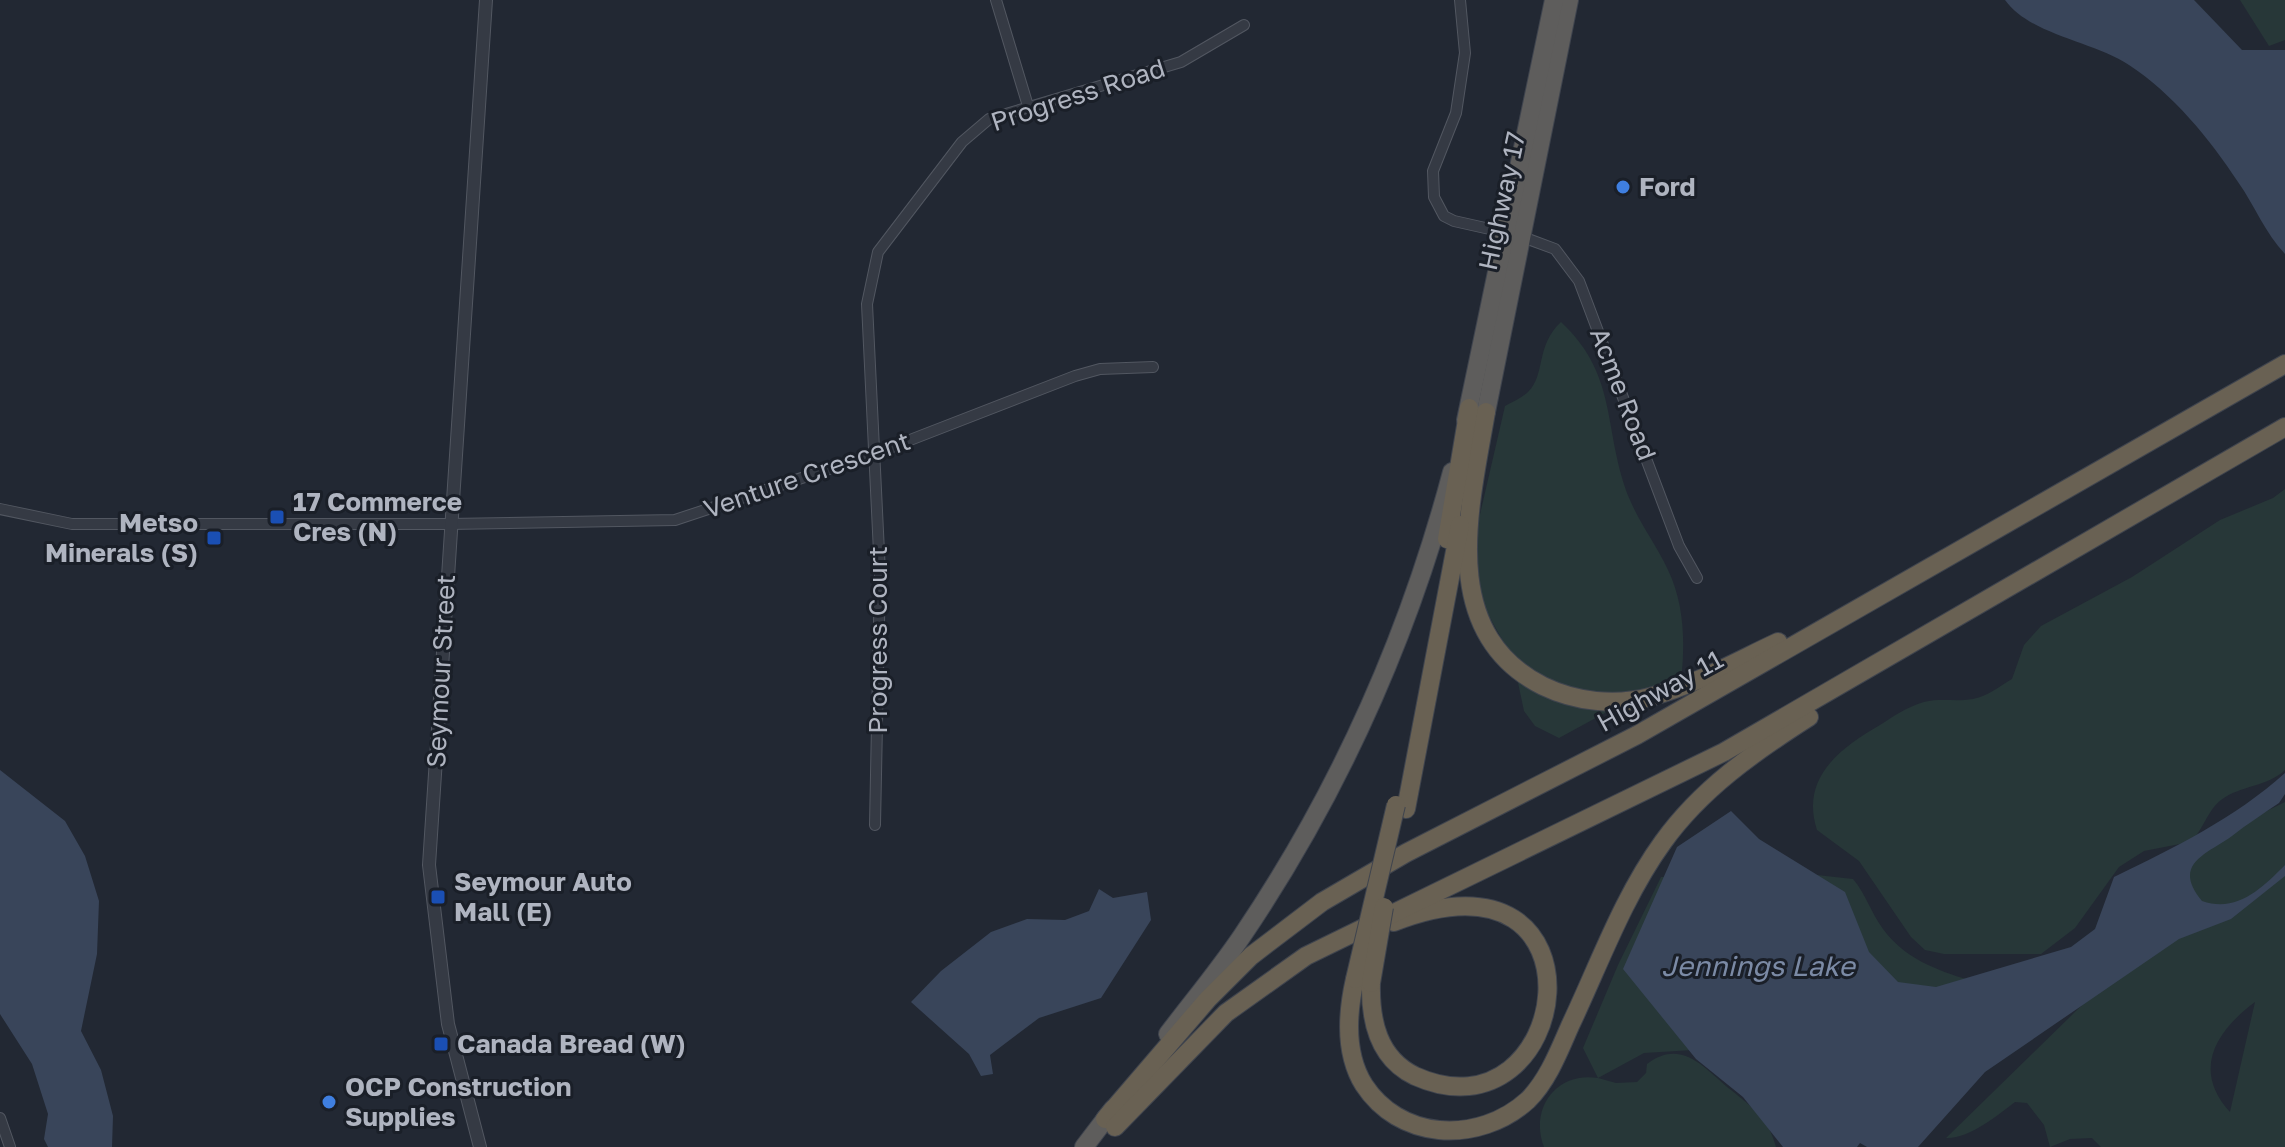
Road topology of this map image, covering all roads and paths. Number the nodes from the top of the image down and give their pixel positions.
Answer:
1 (486, 0) edge
2 (996, 0) edge
3 (1460, 0) edge
4 (1554, 0) edge
5 (1569, 0) edge
6 (1244, 25) dead end
7 (1028, 106) junction
8 (1512, 234) junction
9 (2285, 364) edge
10 (1153, 367) dead end
11 (1477, 410) junction
12 (2285, 427) edge
13 (874, 454) junction
14 (0, 509) edge
15 (449, 524) junction
16 (1953, 556) junction
17 (1697, 578) dead end
18 (1986, 602) junction
19 (875, 825) dead end
20 (1363, 981) junction
21 (1249, 995) junction
22 (0, 1118) edge
23 (1110, 1123) junction
24 (10, 1147) edge
25 (480, 1147) edge
26 (1084, 1147) edge
27 (1095, 1147) edge

1 - 15 street, Seymour Street
2 - 7 street
3 - 8 street
4 - 8 highway, Highway 17
5 - 8 highway, Highway 17
6 - 7 street, Progress Road
7 - 13 street, Progress Road
8 - 11 highway, Highway 17
8 - 17 street, Acme Road
9 - 16 highway, Highway 11
10 - 13 street, Venture Crescent
11 - 16 highway
11 - 20 highway, bridge
11 - 23 highway, Highway 17
12 - 18 highway, Highway 11
13 - 15 street, Venture Crescent
13 - 19 street, Progress Court
14 - 15 street, Venture Crescent
15 - 25 street, Seymour Street
16 - 23 highway, Highway 11
18 - 20 highway
18 - 21 highway, Highway 11
20 - 21 highway
21 - 23 highway, Highway 11
22 - 24 street
23 - 26 highway
23 - 27 highway, Highway 11

